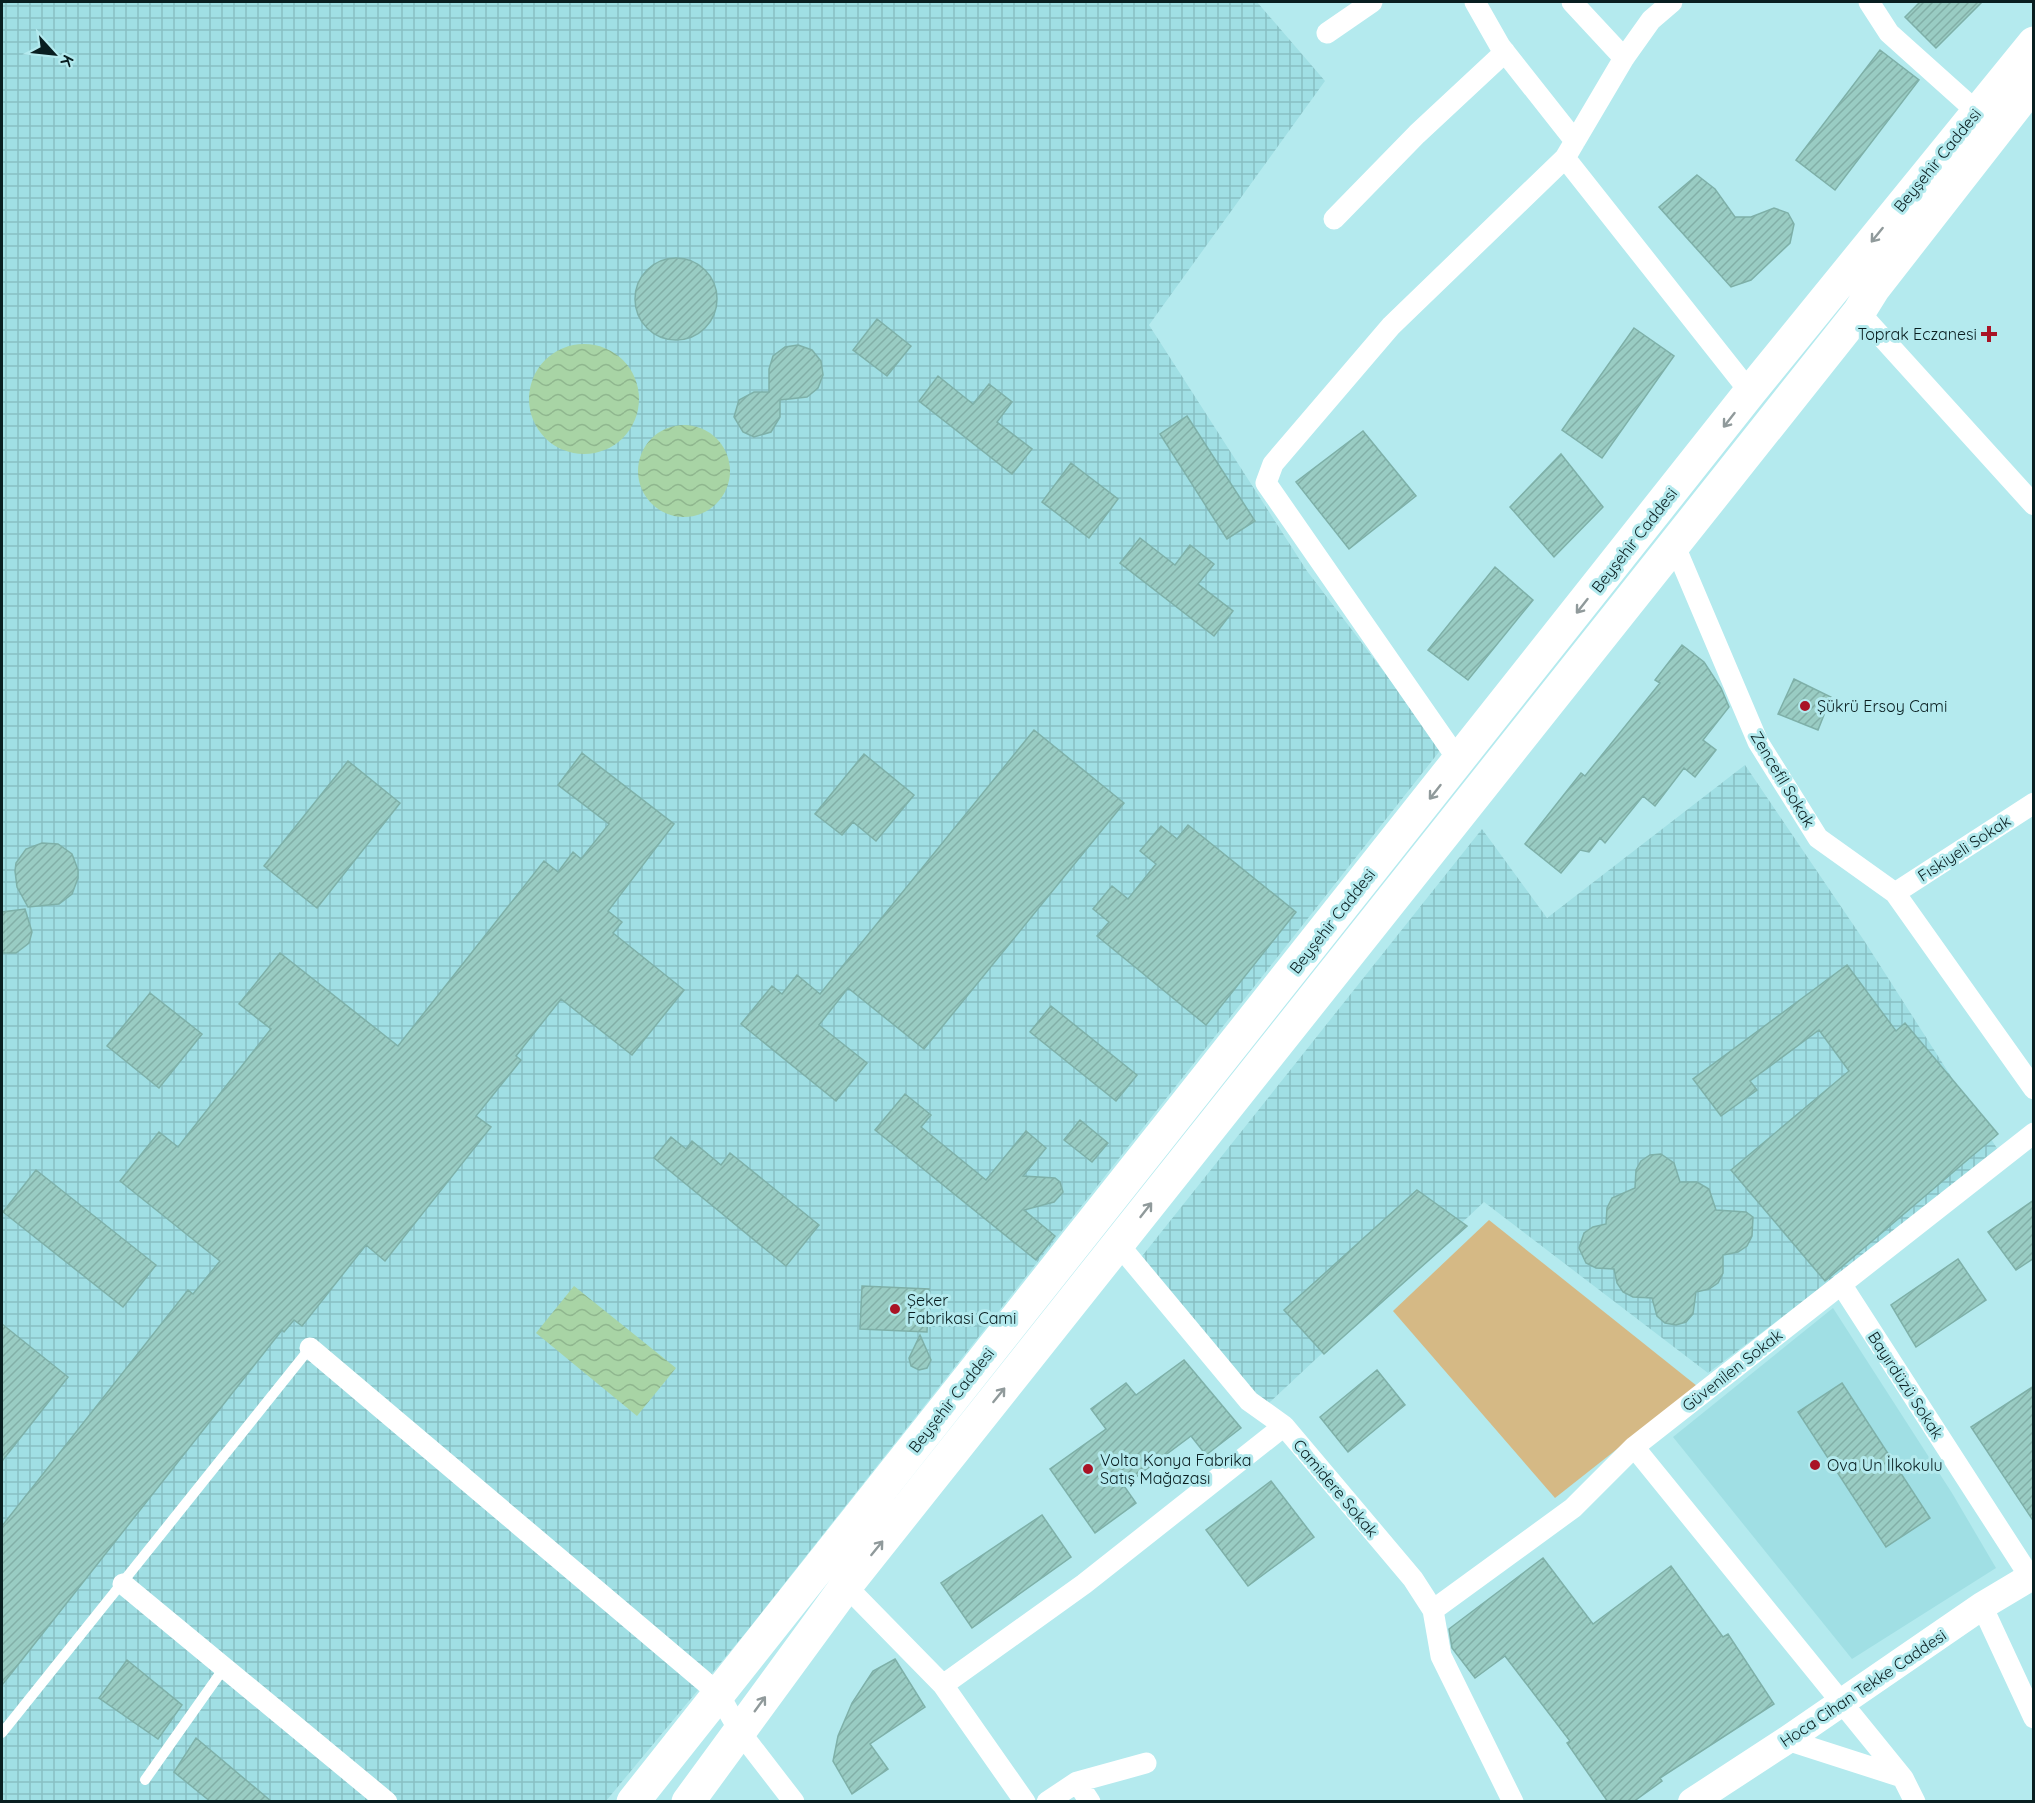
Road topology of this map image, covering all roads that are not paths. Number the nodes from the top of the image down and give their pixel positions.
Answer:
1 (1372, 2) edge
2 (1475, 2) edge
3 (1572, 2) edge
4 (1672, 2) edge
5 (1869, 2) edge
6 (1327, 33) dead end
7 (2034, 43) edge
8 (1505, 52) junction
9 (1624, 58) junction
10 (2034, 83) edge
11 (1976, 111) junction
12 (1570, 149) junction
13 (1334, 219) dead end
14 (1859, 312) junction
15 (1750, 392) junction
16 (2034, 505) edge
17 (1674, 544) junction
18 (1459, 761) junction
19 (2034, 803) edge
20 (1895, 893) junction
21 (2034, 1089) edge
22 (2034, 1133) edge
23 (1119, 1245) junction
24 (1841, 1284) junction
25 (310, 1348) joint
26 (1284, 1426) junction
27 (1634, 1447) junction
28 (2032, 1576) edge
29 (123, 1584) junction
30 (846, 1586) junction
31 (1982, 1606) junction
32 (1433, 1610) junction
33 (224, 1668) junction
34 (943, 1686) junction
35 (718, 1693) junction
36 (1841, 1704) junction
37 (2034, 1718) edge
38 (740, 1732) junction
39 (2, 1733) edge
40 (1787, 1740) junction
41 (1146, 1763) dead end
42 (1903, 1778) junction
43 (145, 1780) dead end
44 (1077, 1782) junction
45 (387, 1802) edge
46 (633, 1802) edge
47 (688, 1802) edge
48 (794, 1802) edge
49 (1025, 1802) edge
50 (1047, 1802) edge
51 (1090, 1802) edge
52 (1513, 1802) edge
53 (1692, 1802) edge
54 (1915, 1802) edge

1 - 6 street
2 - 8 street
3 - 9 street
4 - 9 street
5 - 11 street
7 - 11 main road, Beyşehir Caddesi
8 - 12 street
8 - 13 street
9 - 12 street
10 - 14 main road, Beyşehir Caddesi
11 -> 15 main road, Beyşehir Caddesi
12 - 15 street
12 - 18 street
14 - 16 street
14 - 17 main road, Beyşehir Caddesi
15 -> 18 main road, Beyşehir Caddesi
17 - 20 street, Zencefil Sokak
23 -> 17 main road, Beyşehir Caddesi
18 -> 35 main road, Beyşehir Caddesi
19 - 20 street, Fıskiyeli Sokak
20 - 21 street, Zencefil Sokak
22 - 24 street, Güvenilen Sokak
23 - 26 street
30 -> 23 main road, Beyşehir Caddesi
24 - 27 street, Güvenilen Sokak
24 - 28 street, Bayırdüzü Sokak
25 - 29 lane
25 - 35 street
26 - 32 street, Camidere Sokak
26 - 34 street, Camidere Sokak
27 - 32 street, Güvenilen Sokak
27 - 36 street
28 - 31 street, Hoca Cihan Tekke Caddesi
29 - 33 street
29 - 39 lane
30 - 34 street
38 -> 30 main road, Beyşehir Caddesi
31 - 36 street, Hoca Cihan Tekke Caddesi
31 - 37 street
32 - 52 street, Camidere Sokak
33 - 43 lane
33 - 45 street
34 - 49 street
35 - 38 street
35 - 46 main road, Beyşehir Caddesi
36 - 40 street, Hoca Cihan Tekke Caddesi
36 - 42 street
38 - 47 main road, Beyşehir Caddesi
38 - 48 street
40 - 42 street
40 - 53 street, Hoca Cihan Tekke Caddesi
41 - 44 street
42 - 54 street
44 - 50 street
44 - 51 street

